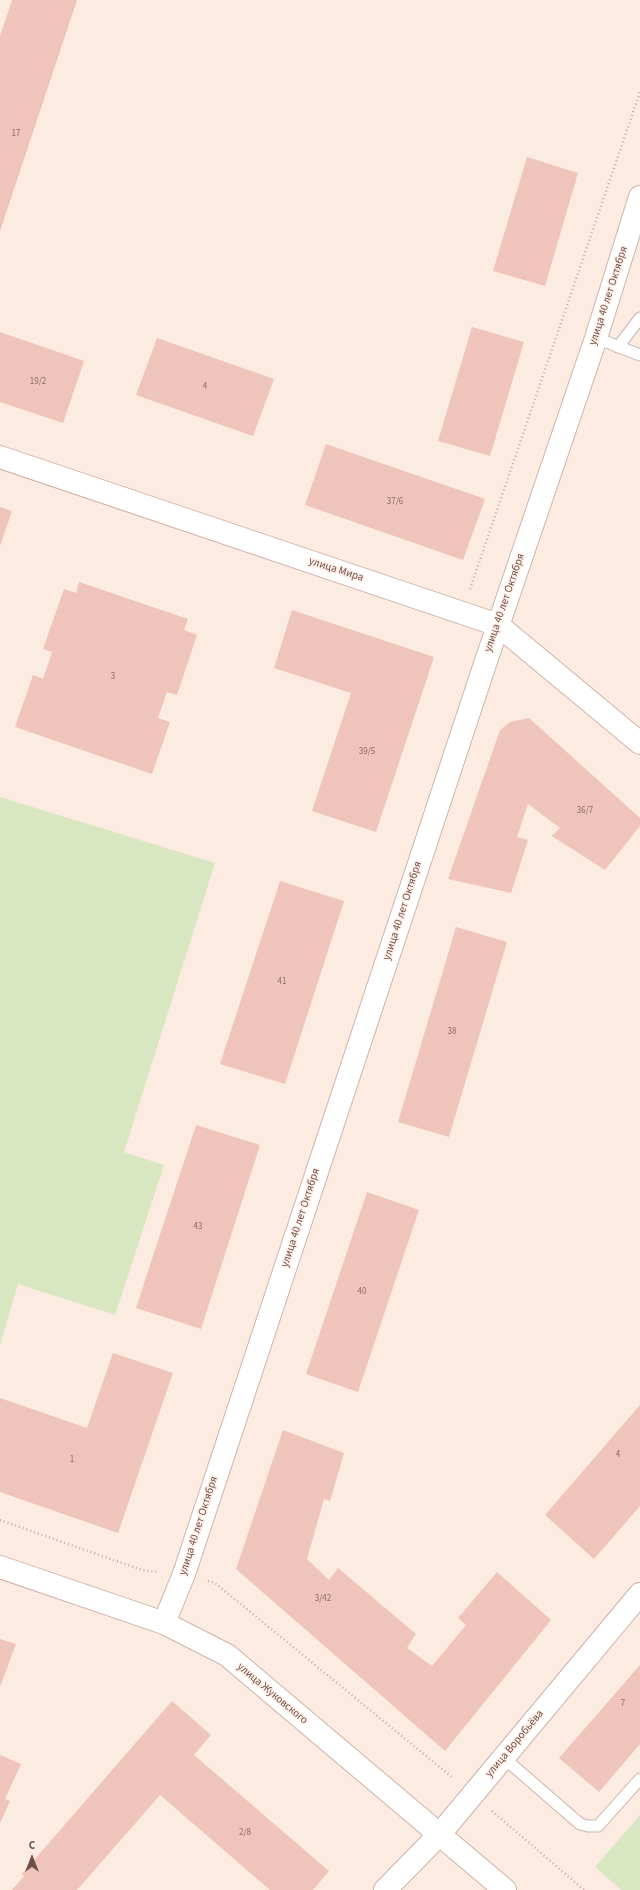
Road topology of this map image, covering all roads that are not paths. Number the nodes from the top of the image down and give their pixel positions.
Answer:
1 (640, 197) edge
2 (640, 318) edge
3 (596, 338) junction
4 (618, 347) junction
5 (640, 355) edge
6 (0, 457) edge
7 (498, 624) junction
8 (640, 743) edge
9 (0, 1566) edge
10 (640, 1594) edge
11 (164, 1623) junction
12 (504, 1758) junction
13 (640, 1779) edge
14 (439, 1835) junction
15 (385, 1890) edge
16 (505, 1890) edge

1 - 3 street, улица 40 лет Октября
2 - 4 lane
3 - 4 lane
3 - 7 street, улица 40 лет Октября
4 - 5 lane
6 - 7 street, улица Мира
7 - 8 street, улица Мира
7 - 11 street, улица 40 лет Октября
9 - 11 street, улица Жуковского
10 - 12 street, улица Воробьёва
11 - 14 street, улица Жуковского
12 - 13 lane
12 - 14 street, улица Воробьёва
14 - 15 street, улица Воробьёва
14 - 16 street, улица Жуковского

